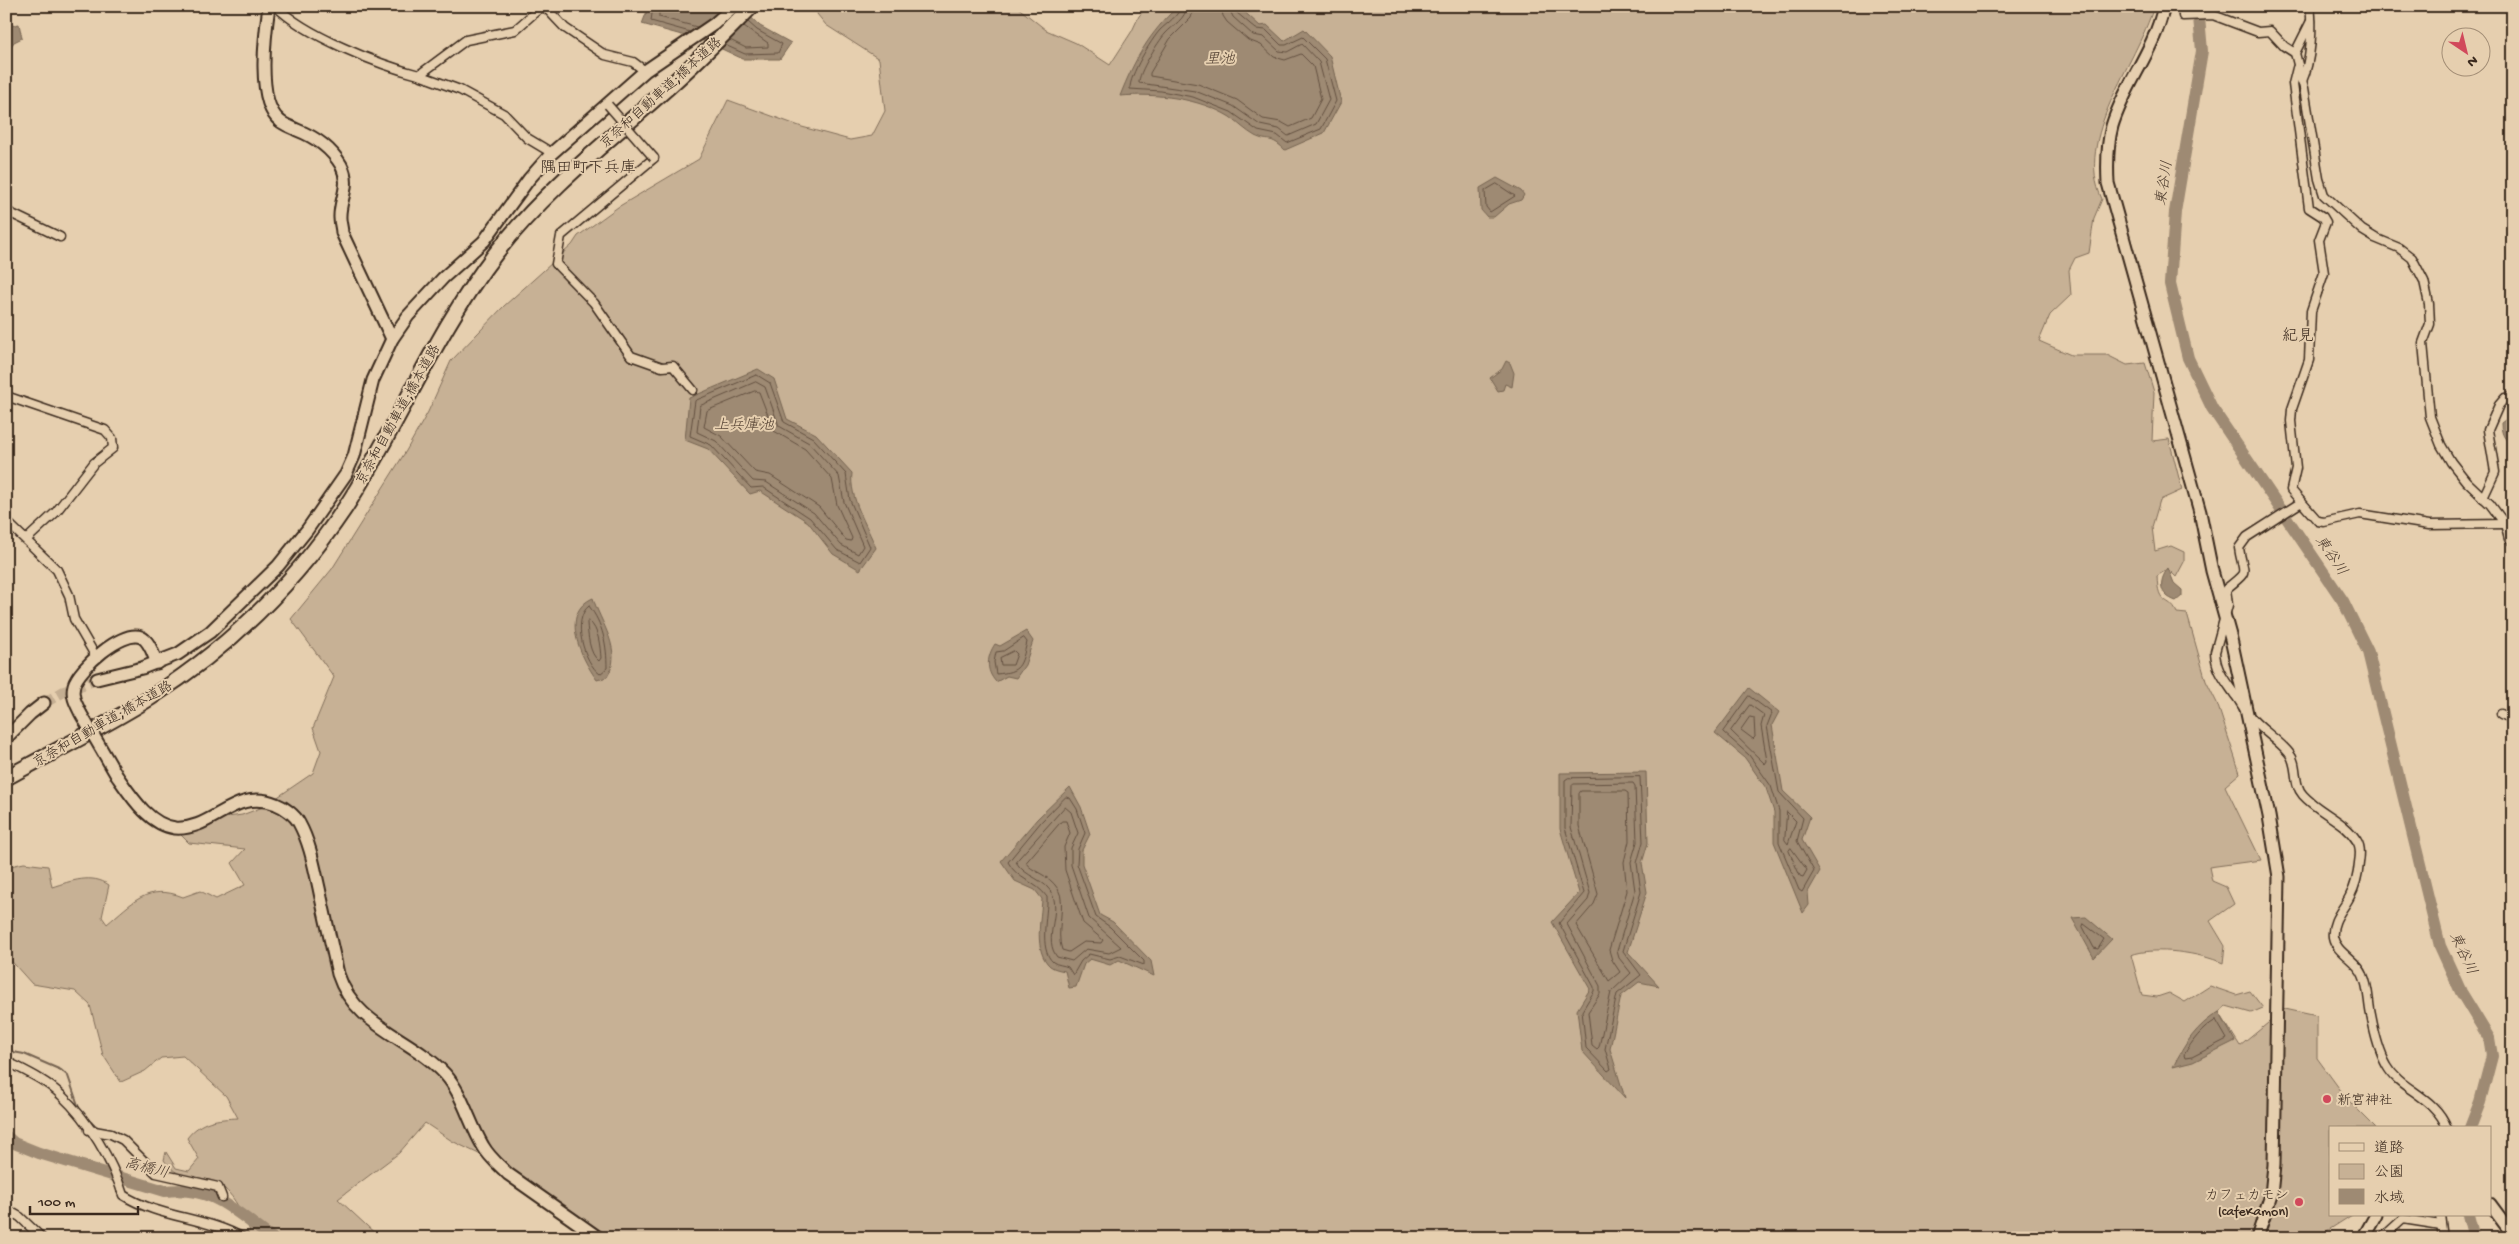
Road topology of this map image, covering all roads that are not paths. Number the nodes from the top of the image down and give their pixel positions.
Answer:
1 (269, 6) edge
2 (276, 6) edge
3 (734, 6) edge
4 (752, 6) edge
5 (2164, 6) edge
6 (2182, 6) edge
7 (2310, 6) edge
8 (541, 7) edge
9 (2311, 21) junction
10 (2295, 53) junction
11 (2297, 66) junction
12 (645, 71) junction
13 (419, 75) junction
14 (2302, 81) junction
15 (608, 105) junction
16 (552, 153) junction
17 (6, 211) edge
18 (60, 237) dead end
19 (392, 339) junction
20 (693, 390) dead end
21 (6, 396) edge
22 (2513, 397) edge
23 (2483, 498) junction
24 (2296, 505) junction
25 (6, 521) edge
26 (2505, 524) junction
27 (26, 540) junction
28 (2513, 542) edge
29 (2224, 616) junction
30 (96, 657) junction
31 (157, 663) junction
32 (97, 679) tunnel mouth
33 (44, 703) tunnel mouth
34 (2248, 714) junction
35 (2501, 714) dead end
36 (2513, 719) edge
37 (6, 738) edge
38 (6, 778) edge
39 (6, 1060) edge
40 (2446, 1126) edge
41 (89, 1130) junction
42 (222, 1197) dead end
43 (2492, 1207) edge
44 (6, 1209) edge
45 (2375, 1216) edge
46 (2440, 1216) edge
47 (2440, 1225) junction
48 (2513, 1235) edge
49 (42, 1238) edge
50 (243, 1238) edge
51 (599, 1238) edge
52 (2256, 1238) edge
53 (2363, 1238) edge
54 (2382, 1238) edge
55 (2443, 1238) edge

1 - 19 street
2 - 13 street
3 - 12 street
4 - 38 highway, 京奈和自動車道;橋本道路
5 - 29 street
6 - 10 street
7 - 9 street
8 - 12 street
8 - 13 street
9 - 10 street
9 - 14 street
10 - 11 street
11 - 14 street
11 - 24 street
12 - 15 street
13 - 16 street
14 - 23 street
15 - 16 street
15 - 20 street, bridge
16 - 19 street
17 - 18 street
19 - 31 street
21 - 27 street
22 - 23 street
23 - 26 street
24 - 26 street
24 - 29 street
25 - 27 street
26 - 28 street
27 - 30 street
29 - 34 street
29 - 34 street
30 - 31 street
30 - 51 street, bridge
31 - 32 street
33 - 37 street
34 - 40 street
34 - 52 street
35 - 36 street
39 - 41 street
41 - 42 street
41 - 50 street
43 - 48 street
44 - 49 street
45 - 53 street
46 - 47 street
47 - 54 street
47 - 55 street

